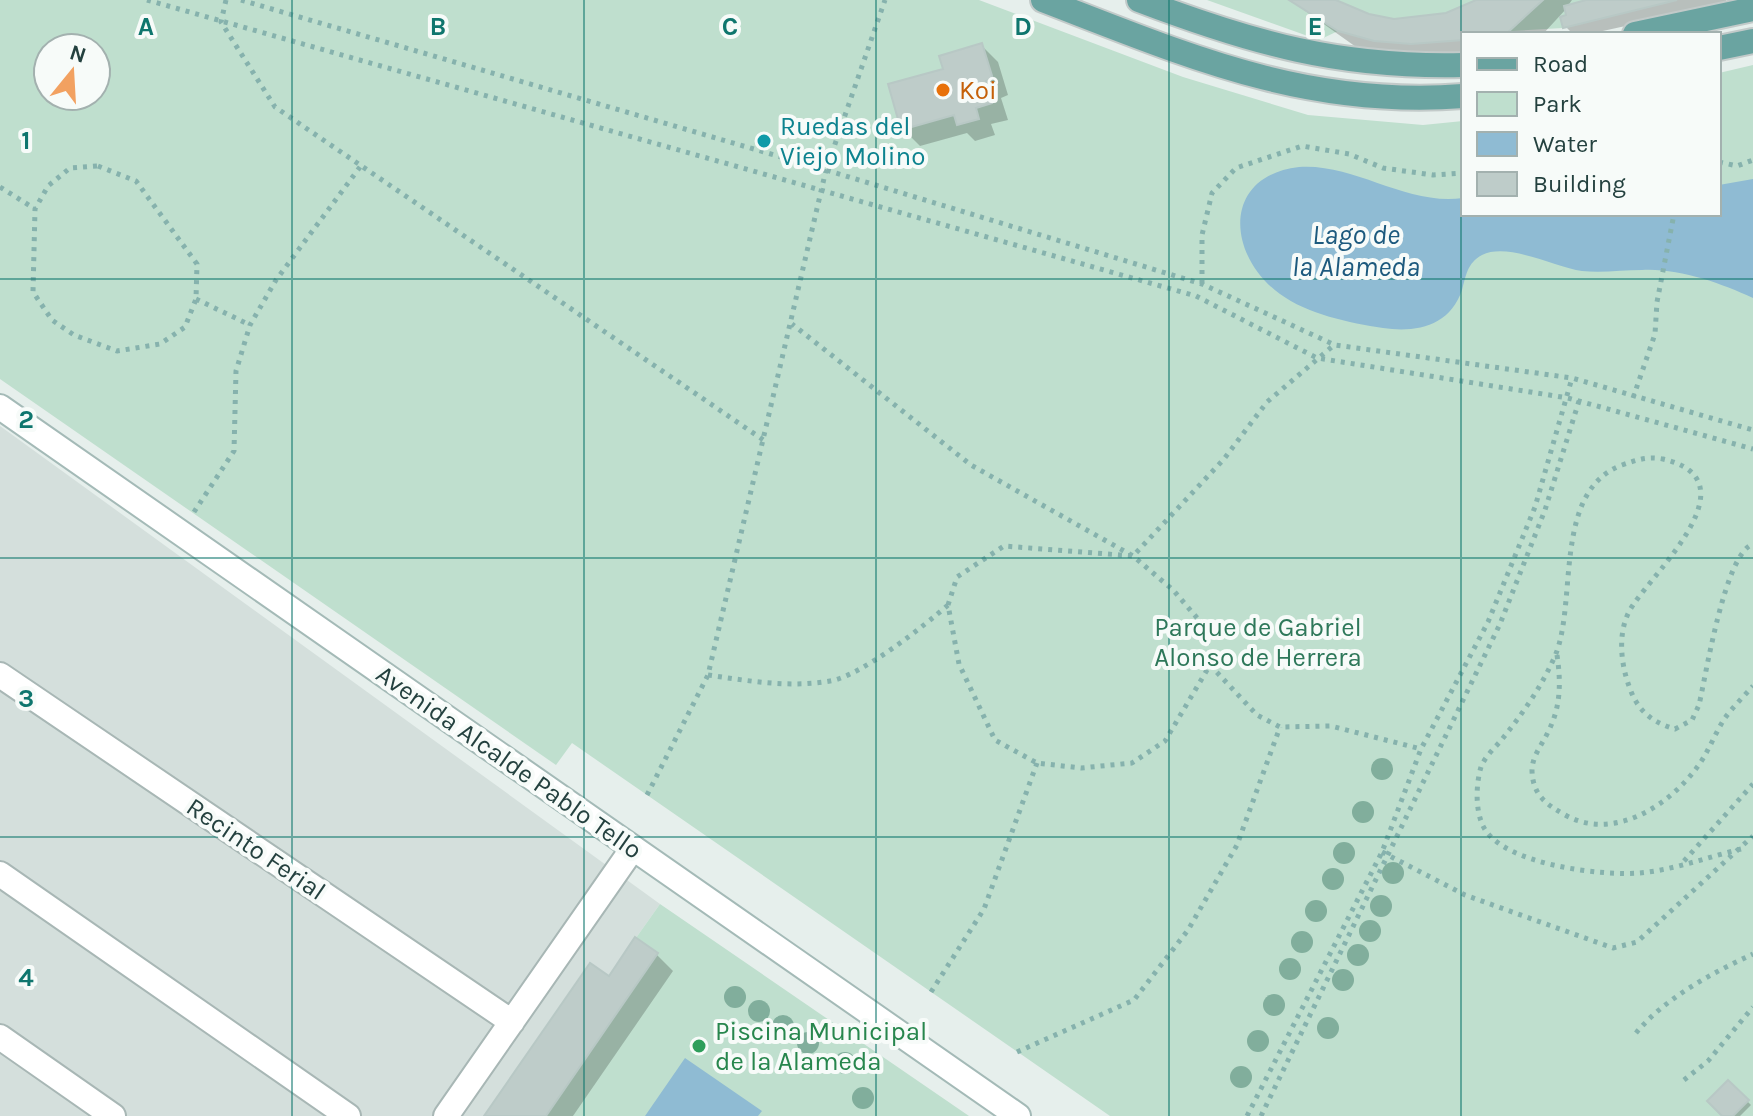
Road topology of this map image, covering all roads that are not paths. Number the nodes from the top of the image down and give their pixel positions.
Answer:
1 (1043, 0) edge
2 (1139, 0) edge
3 (1753, 9) edge
4 (1644, 32) edge
5 (1753, 41) edge
6 (1721, 48) edge
7 (1461, 65) edge
8 (1461, 96) edge
9 (0, 407) edge
10 (0, 675) edge
11 (633, 848) junction
12 (0, 874) edge
13 (512, 1022) junction
14 (0, 1037) edge
15 (113, 1116) edge
16 (348, 1116) edge
17 (446, 1116) edge
18 (1018, 1116) edge

1 - 8 main road
2 - 7 main road
3 - 4 main road
5 - 6 main road
9 - 11 street, Avenida Alcalde Pablo Tello
10 - 13 street, Recinto Ferial
11 - 13 street
11 - 18 street, Avenida Alcalde Pablo Tello
12 - 16 street
13 - 17 street
14 - 15 street

